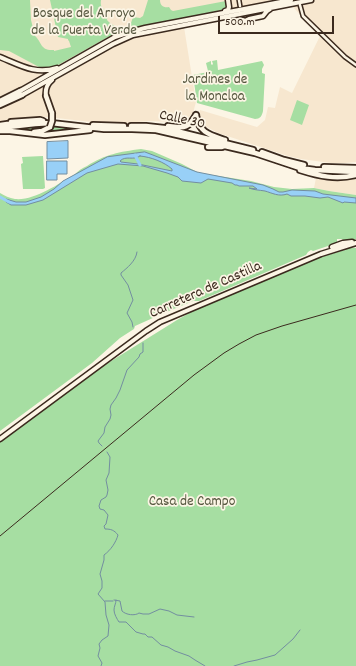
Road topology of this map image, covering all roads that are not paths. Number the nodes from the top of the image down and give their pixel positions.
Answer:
1 (228, 0) edge
2 (239, 0) edge
3 (291, 0) edge
4 (311, 0) edge
5 (300, 5) dead end
6 (240, 6) dead end
7 (258, 6) junction
8 (229, 7) junction
9 (274, 7) junction
10 (249, 12) junction
11 (203, 16) junction
12 (260, 17) junction
13 (242, 18) dead end
14 (182, 25) junction
15 (172, 29) dead end
16 (115, 44) dead end
17 (103, 49) junction
18 (83, 55) junction
19 (0, 57) edge
20 (356, 64) edge
21 (68, 68) junction
22 (21, 93) junction
23 (46, 93) joint
24 (0, 101) edge
25 (0, 105) edge
26 (0, 124) edge
27 (147, 128) junction
28 (0, 129) edge
29 (104, 129) junction
30 (132, 129) junction
31 (208, 147) dead end
32 (243, 147) junction
33 (234, 148) junction
34 (291, 165) junction
35 (356, 165) edge
36 (324, 167) junction
37 (356, 168) edge
38 (356, 172) edge
39 (354, 176) edge
40 (356, 242) edge
41 (133, 339) junction
42 (0, 436) edge
43 (0, 439) edge

1 - 8 highway
2 - 6 street
3 - 7 highway
4 - 9 highway
5 - 20 street
7 - 8 highway
7 - 11 highway
8 - 11 highway
9 - 10 highway
9 - 12 highway
10 - 12 highway
10 - 14 highway
11 - 18 highway
12 - 13 highway
14 - 15 highway
14 - 17 highway
16 - 17 highway
17 - 21 highway
18 - 19 highway
18 - 22 highway
21 - 22 highway
21 - 23 highway
22 - 24 highway
22 - 25 highway
23 - 28 highway, bridge
26 - 27 highway, Calle 30
27 - 30 highway
27 - 32 highway, Calle 30
27 - 32 highway
28 - 29 highway
28 - 29 highway
29 - 30 highway
30 - 33 highway, Calle 30
31 - 33 highway
32 - 36 highway, Calle 30
33 - 34 highway, Calle 30
34 - 38 highway, Calle 30
34 - 39 highway
35 - 36 highway
36 - 37 highway, Calle 30
40 - 41 highway, Carretera de Castilla
41 - 42 highway, Carretera de Castilla
41 - 43 highway, Carretera de Castilla

